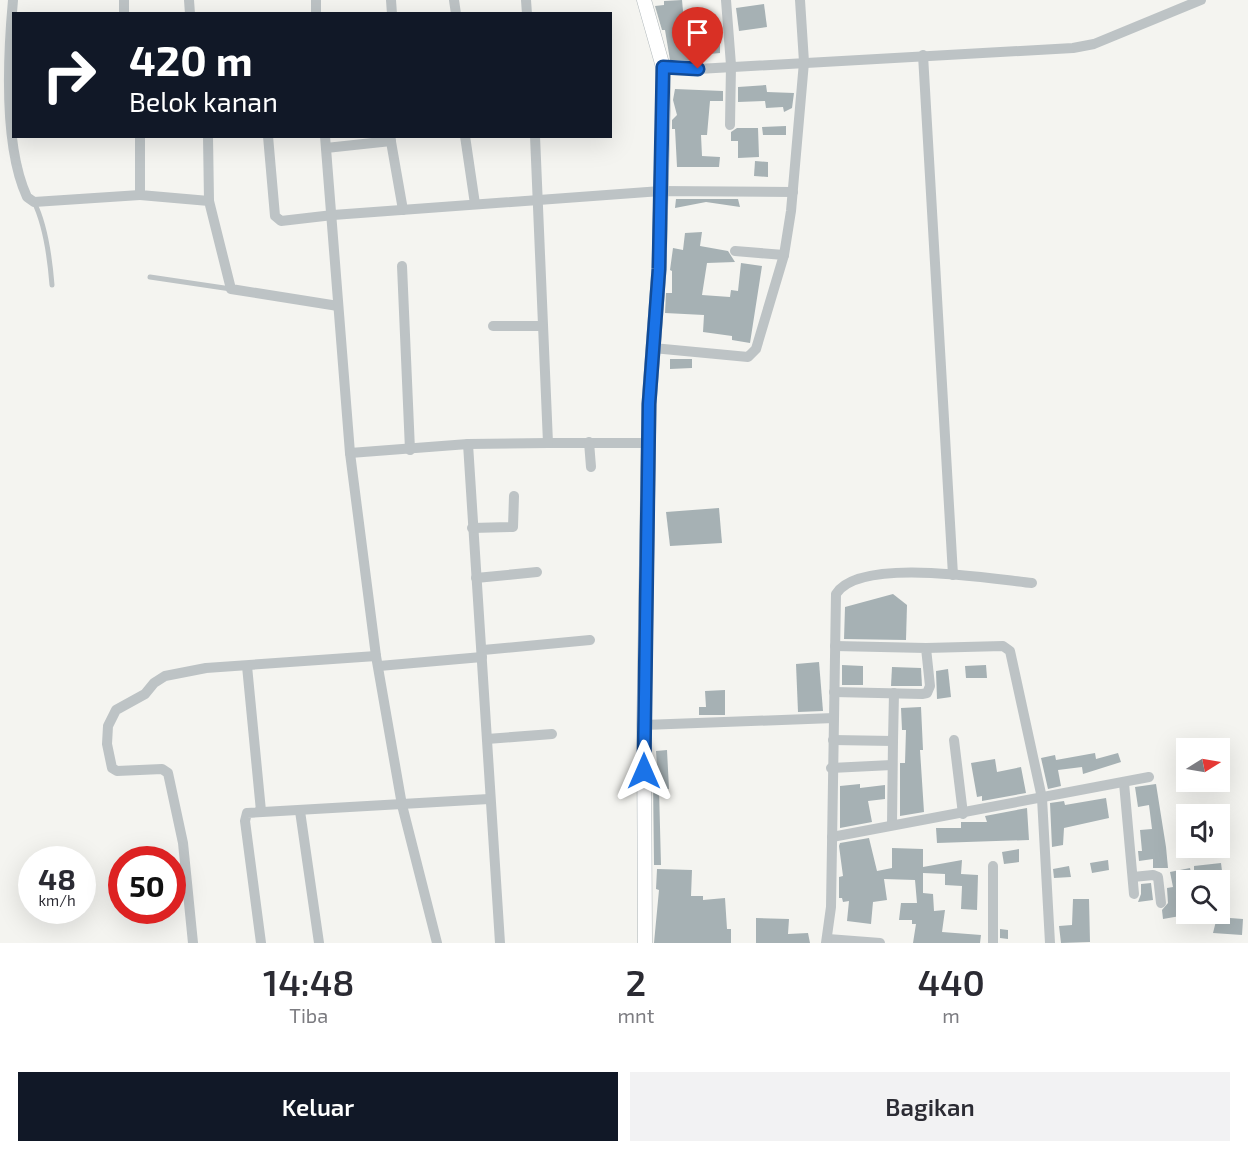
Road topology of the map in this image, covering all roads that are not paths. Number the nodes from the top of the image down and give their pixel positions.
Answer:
1 (13, 0) edge
2 (644, 0) edge
3 (726, 0) edge
4 (800, 0) edge
5 (1201, 0) edge
6 (923, 55) junction
7 (804, 62) junction
8 (731, 65) junction
9 (663, 67) junction
10 (12, 116) edge
11 (730, 125) dead end
12 (14, 138) edge
13 (140, 138) edge
14 (208, 138) edge
15 (268, 138) edge
16 (325, 138) edge
17 (465, 138) edge
18 (535, 138) edge
19 (390, 139) edge
20 (326, 148) junction
21 (661, 191) junction
22 (793, 192) junction
23 (140, 195) junction
24 (539, 199) junction
25 (209, 201) junction
26 (34, 202) junction
27 (475, 204) junction
28 (403, 210) junction
29 (333, 215) junction
30 (735, 251) dead end
31 (784, 255) junction
32 (402, 266) dead end
33 (150, 277) dead end
34 (52, 285) dead end
35 (231, 289) junction
36 (338, 306) junction
37 (494, 326) dead end
38 (542, 326) junction
39 (653, 348) junction
40 (589, 442) junction
41 (548, 443) junction
42 (649, 443) junction
43 (468, 444) junction
44 (410, 450) junction
45 (350, 453) junction
46 (591, 467) dead end
47 (514, 496) dead end
48 (472, 528) junction
49 (537, 572) dead end
50 (953, 575) junction
51 (476, 578) junction
52 (1032, 583) dead end
53 (590, 640) dead end
54 (835, 646) junction
55 (926, 648) junction
56 (482, 654) junction
57 (377, 661) junction
58 (247, 666) junction
59 (834, 692) junction
60 (894, 693) junction
61 (834, 718) junction
62 (644, 725) junction
63 (552, 734) dead end
64 (487, 740) junction
65 (833, 740) junction
66 (954, 740) dead end
67 (894, 741) junction
68 (892, 765) junction
69 (831, 768) junction
70 (1149, 777) dead end
71 (1124, 783) junction
72 (1042, 798) junction
73 (489, 799) junction
74 (402, 805) junction
75 (261, 811) junction
76 (300, 811) junction
77 (963, 814) junction
78 (892, 825) junction
79 (832, 837) junction
80 (993, 866) dead end
81 (1133, 877) junction
82 (1134, 894) dead end
83 (1161, 903) dead end
84 (827, 941) edge
85 (193, 943) edge
86 (261, 943) edge
87 (319, 943) edge
88 (437, 943) edge
89 (500, 943) edge
90 (645, 943) edge
91 (880, 943) edge
92 (993, 943) edge
93 (1050, 943) edge

1 - 10 street
2 - 9 main road
3 - 8 street
4 - 7 street
5 - 6 street
6 - 7 street
6 - 50 street
7 - 8 street
7 - 22 street
8 - 9 street
8 - 11 street
9 - 21 main road
12 - 26 street
13 - 23 street
14 - 25 street
15 - 29 street
16 - 20 street
17 - 27 street
18 - 24 street
19 - 20 street
19 - 28 street
20 - 29 street
21 - 22 street
21 - 24 street
21 - 39 main road
22 - 31 street
23 - 25 street
23 - 26 street
24 - 27 street
24 - 38 street
25 - 35 street
26 - 34 lane
27 - 28 street
28 - 29 street
29 - 36 street
30 - 31 street
31 - 39 street
32 - 44 street
33 - 35 lane
35 - 36 street
36 - 45 street
37 - 38 street
38 - 41 street
39 - 42 main road
40 - 41 street
40 - 42 street
40 - 46 street
41 - 43 street
42 - 62 main road
43 - 44 street
43 - 48 street
44 - 45 street
45 - 57 street
47 - 48 street
48 - 51 street
49 - 51 street
50 - 52 street
50 - 54 street
51 - 56 street
53 - 56 street
54 - 55 street
54 - 59 street
55 - 60 street
55 - 72 street
56 - 57 street
56 - 64 street
57 - 58 street
57 - 74 street
58 - 75 street
58 - 85 street
59 - 60 street
59 - 61 street
60 - 67 street
61 - 62 street
61 - 65 street
62 - 90 main road
63 - 64 street
64 - 73 street
65 - 67 street
65 - 69 street
66 - 77 street
67 - 68 street
68 - 69 street
68 - 78 street
69 - 79 street
70 - 71 street
71 - 72 street
71 - 81 street
72 - 77 street
72 - 93 street
73 - 74 street
73 - 89 street
74 - 76 street
74 - 88 street
75 - 76 street
75 - 86 street
76 - 87 street
77 - 78 street
78 - 79 street
79 - 84 street
80 - 92 street
81 - 82 street
81 - 83 street
84 - 91 street

